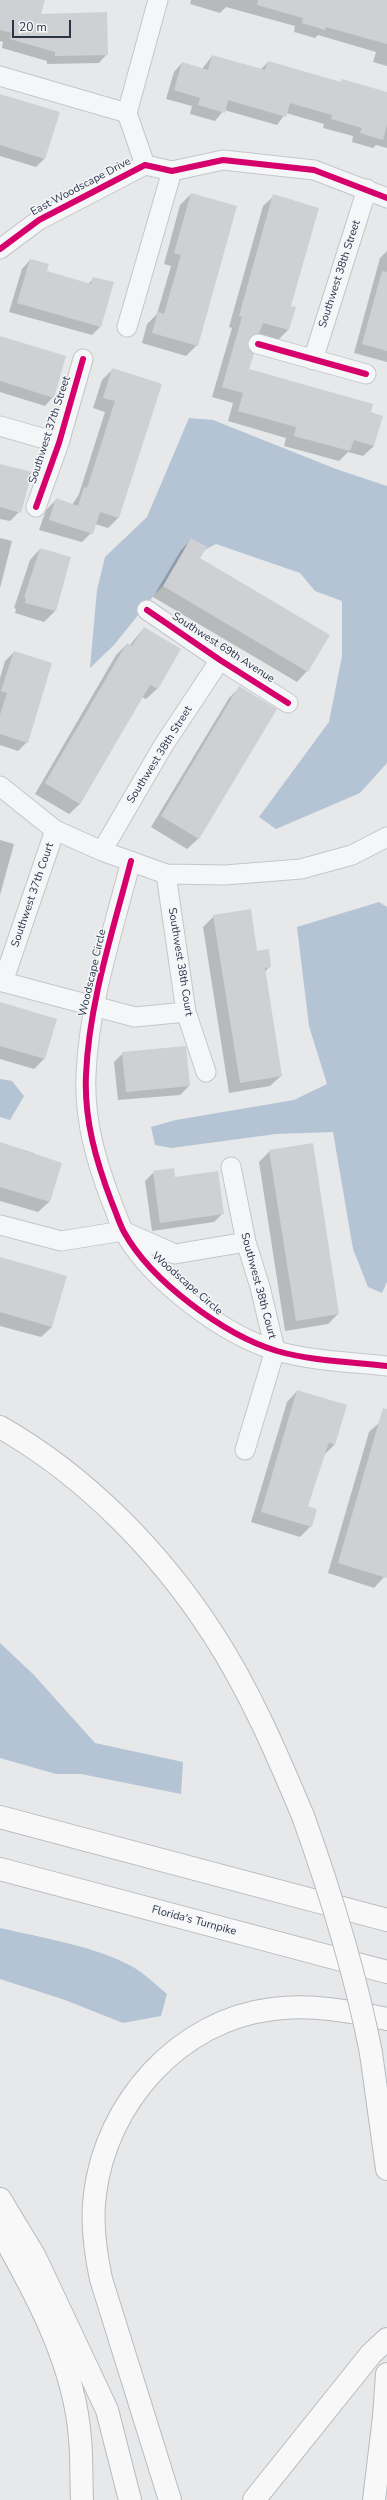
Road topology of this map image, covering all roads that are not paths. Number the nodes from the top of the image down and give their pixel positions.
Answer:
1 (158, 0) edge
2 (0, 76) edge
3 (127, 113) junction
4 (145, 165) junction
5 (172, 171) junction
6 (367, 189) junction
7 (387, 198) edge
8 (0, 249) edge
9 (127, 327) dead end
10 (258, 344) dead end
11 (83, 359) dead end
12 (313, 360) junction
13 (366, 374) dead end
14 (0, 426) edge
15 (59, 443) junction
16 (36, 507) dead end
17 (147, 610) dead end
18 (220, 660) junction
19 (288, 702) dead end
20 (0, 786) edge
21 (55, 830) junction
22 (387, 837) edge
23 (102, 851) junction
24 (131, 861) junction
25 (166, 874) junction
26 (93, 1006) junction
27 (186, 1012) junction
28 (206, 1072) dead end
29 (231, 1167) dead end
30 (0, 1225) edge
31 (124, 1231) junction
32 (246, 1242) junction
33 (275, 1350) junction
34 (387, 1366) edge
35 (0, 1427) edge
36 (245, 1450) dead end
37 (0, 1817) edge
38 (0, 1869) edge
39 (387, 1920) edge
40 (387, 1972) edge
41 (387, 2019) edge
42 (387, 2169) edge
43 (0, 2199) edge
44 (0, 2230) edge
45 (387, 2339) edge
46 (387, 2374) edge
47 (82, 2500) edge
48 (130, 2500) edge
49 (170, 2500) edge
50 (254, 2500) edge
51 (374, 2500) edge

1 - 3 street
2 - 3 street
3 - 4 street
4 - 5 street, East Woodscape Drive
4 - 8 street, East Woodscape Drive
5 - 6 street, East Woodscape Drive
5 - 9 street
6 - 7 street, East Woodscape Drive
6 - 12 street, Southwest 38th Street
10 - 12 street
11 - 15 street, Southwest 37th Street
12 - 13 street
14 - 15 street
15 - 16 street, Southwest 37th Street
17 - 18 street, Southwest 69th Avenue
18 - 19 street, Southwest 69th Avenue
18 - 23 street, Southwest 38th Street
20 - 21 street
21 - 23 street
21 - 26 street, Southwest 37th Court
22 - 25 street
23 - 24 street
24 - 25 street
24 - 26 street, Woodscape Circle
25 - 27 street, Southwest 38th Court
26 - 27 street
26 - 31 street, Woodscape Circle
27 - 28 street, Southwest 38th Court
29 - 32 street, Southwest 38th Court
30 - 31 street
31 - 32 street
31 - 33 street, Woodscape Circle
32 - 33 street, Southwest 38th Court
33 - 34 street, Woodscape Circle
33 - 36 street, Southwest 38th Court
35 - 42 highway, bridge
37 - 39 highway
38 - 40 highway, Florida's Turnpike
41 - 49 highway
43 - 48 highway
44 - 47 highway
45 - 50 highway
46 - 51 highway

